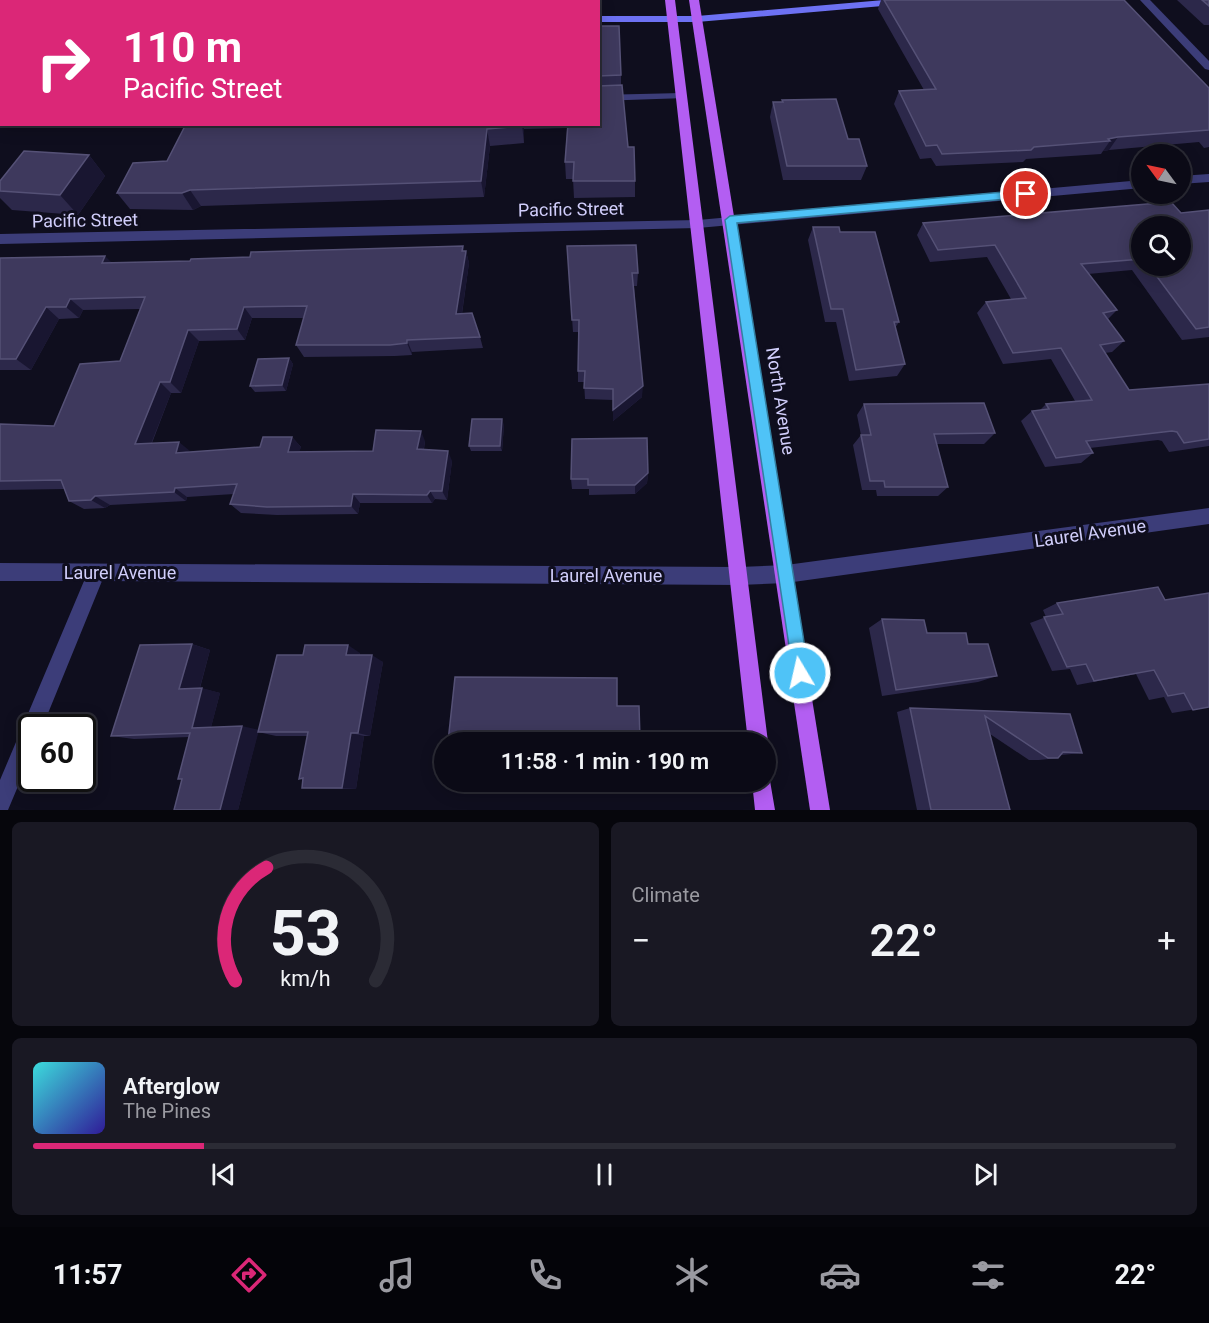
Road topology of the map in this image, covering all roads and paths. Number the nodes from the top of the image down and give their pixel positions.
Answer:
1 (670, 0) edge
2 (694, 0) edge
3 (917, 0) edge
4 (1145, 0) edge
5 (854, 3) edge
6 (600, 19) edge
7 (697, 19) junction
8 (673, 20) junction
9 (1209, 67) edge
10 (682, 96) junction
11 (600, 98) edge
12 (1209, 178) edge
13 (1191, 179) edge
14 (1131, 185) edge
15 (730, 220) junction
16 (698, 224) junction
17 (0, 239) edge
18 (1209, 516) edge
19 (98, 571) junction
20 (0, 572) edge
21 (786, 574) junction
22 (739, 576) junction
23 (38, 714) edge
24 (757, 732) edge
25 (18, 761) edge
26 (763, 792) edge
27 (0, 804) edge
28 (765, 810) edge
29 (820, 810) edge

1 - 8 main road
2 - 7 main road, North Avenue
3 - 5 street
4 - 9 street
5 - 7 street
6 - 8 street
7 - 8 street
7 - 15 main road, North Avenue
8 - 10 main road
10 - 11 street
10 - 16 main road
12 - 13 street
14 - 15 street, Pacific Street
15 - 16 street, Pacific Street
15 - 21 main road, North Avenue
16 - 17 street, Pacific Street
16 - 22 main road
18 - 21 street, Laurel Avenue
19 - 20 street, Laurel Avenue
19 - 22 street, Laurel Avenue
19 - 23 street
21 - 22 street, Laurel Avenue
21 - 29 main road, North Avenue
22 - 24 main road
25 - 27 street
26 - 28 main road

